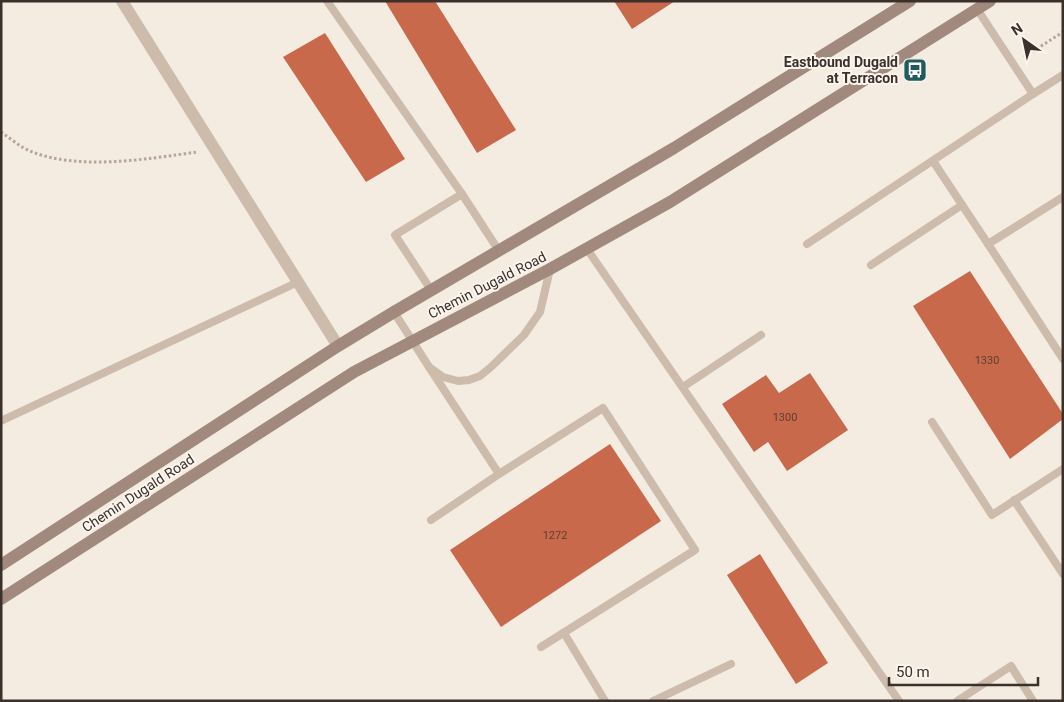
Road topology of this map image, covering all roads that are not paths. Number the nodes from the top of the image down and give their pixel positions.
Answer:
1 (122, 1) edge
2 (327, 1) edge
3 (910, 1) edge
4 (990, 1) edge
5 (974, 5) edge
6 (1063, 75) edge
7 (1033, 94) junction
8 (933, 161) junction
9 (462, 194) junction
10 (1063, 196) edge
11 (962, 205) junction
12 (807, 244) dead end
13 (988, 244) junction
14 (587, 249) junction
15 (499, 251) junction
16 (871, 265) dead end
17 (550, 269) junction
18 (298, 282) junction
19 (431, 290) junction
20 (394, 312) junction
21 (761, 335) dead end
22 (412, 341) junction
23 (338, 346) junction
24 (1063, 359) edge
25 (429, 367) junction
26 (683, 387) junction
27 (1, 421) edge
28 (932, 422) dead end
29 (1063, 469) edge
30 (499, 474) junction
31 (1014, 500) junction
32 (430, 520) dead end
33 (1, 565) edge
34 (1063, 574) edge
35 (1, 598) edge
36 (564, 633) junction
37 (541, 647) dead end
38 (731, 664) dead end
39 (605, 701) edge
40 (653, 701) edge
41 (899, 701) edge
42 (957, 701) edge
43 (1033, 701) edge

1 - 18 street
2 - 9 lane
3 - 15 main road, Chemin Dugald Road
4 - 5 main road, Chemin Dugald Road
5 - 7 lane
5 - 14 main road, Chemin Dugald Road
6 - 7 lane
7 - 8 lane
8 - 11 lane
8 - 12 lane
9 - 15 lane
9 - 19 lane
10 - 13 lane
11 - 13 lane
11 - 16 lane
13 - 24 lane
14 - 17 main road, Chemin Dugald Road
14 - 26 lane
15 - 19 main road, Chemin Dugald Road
17 - 22 main road, Chemin Dugald Road
17 - 25 lane
18 - 23 street
18 - 27 lane
19 - 20 main road, Chemin Dugald Road
20 - 22 lane
20 - 23 main road, Chemin Dugald Road
21 - 26 lane
22 - 25 lane
22 - 35 main road, Chemin Dugald Road
23 - 33 main road, Chemin Dugald Road
25 - 30 lane
26 - 41 lane
28 - 31 lane
29 - 31 lane
30 - 32 lane
30 - 36 lane
31 - 34 lane
36 - 37 lane
36 - 39 lane
38 - 40 lane
42 - 43 lane

